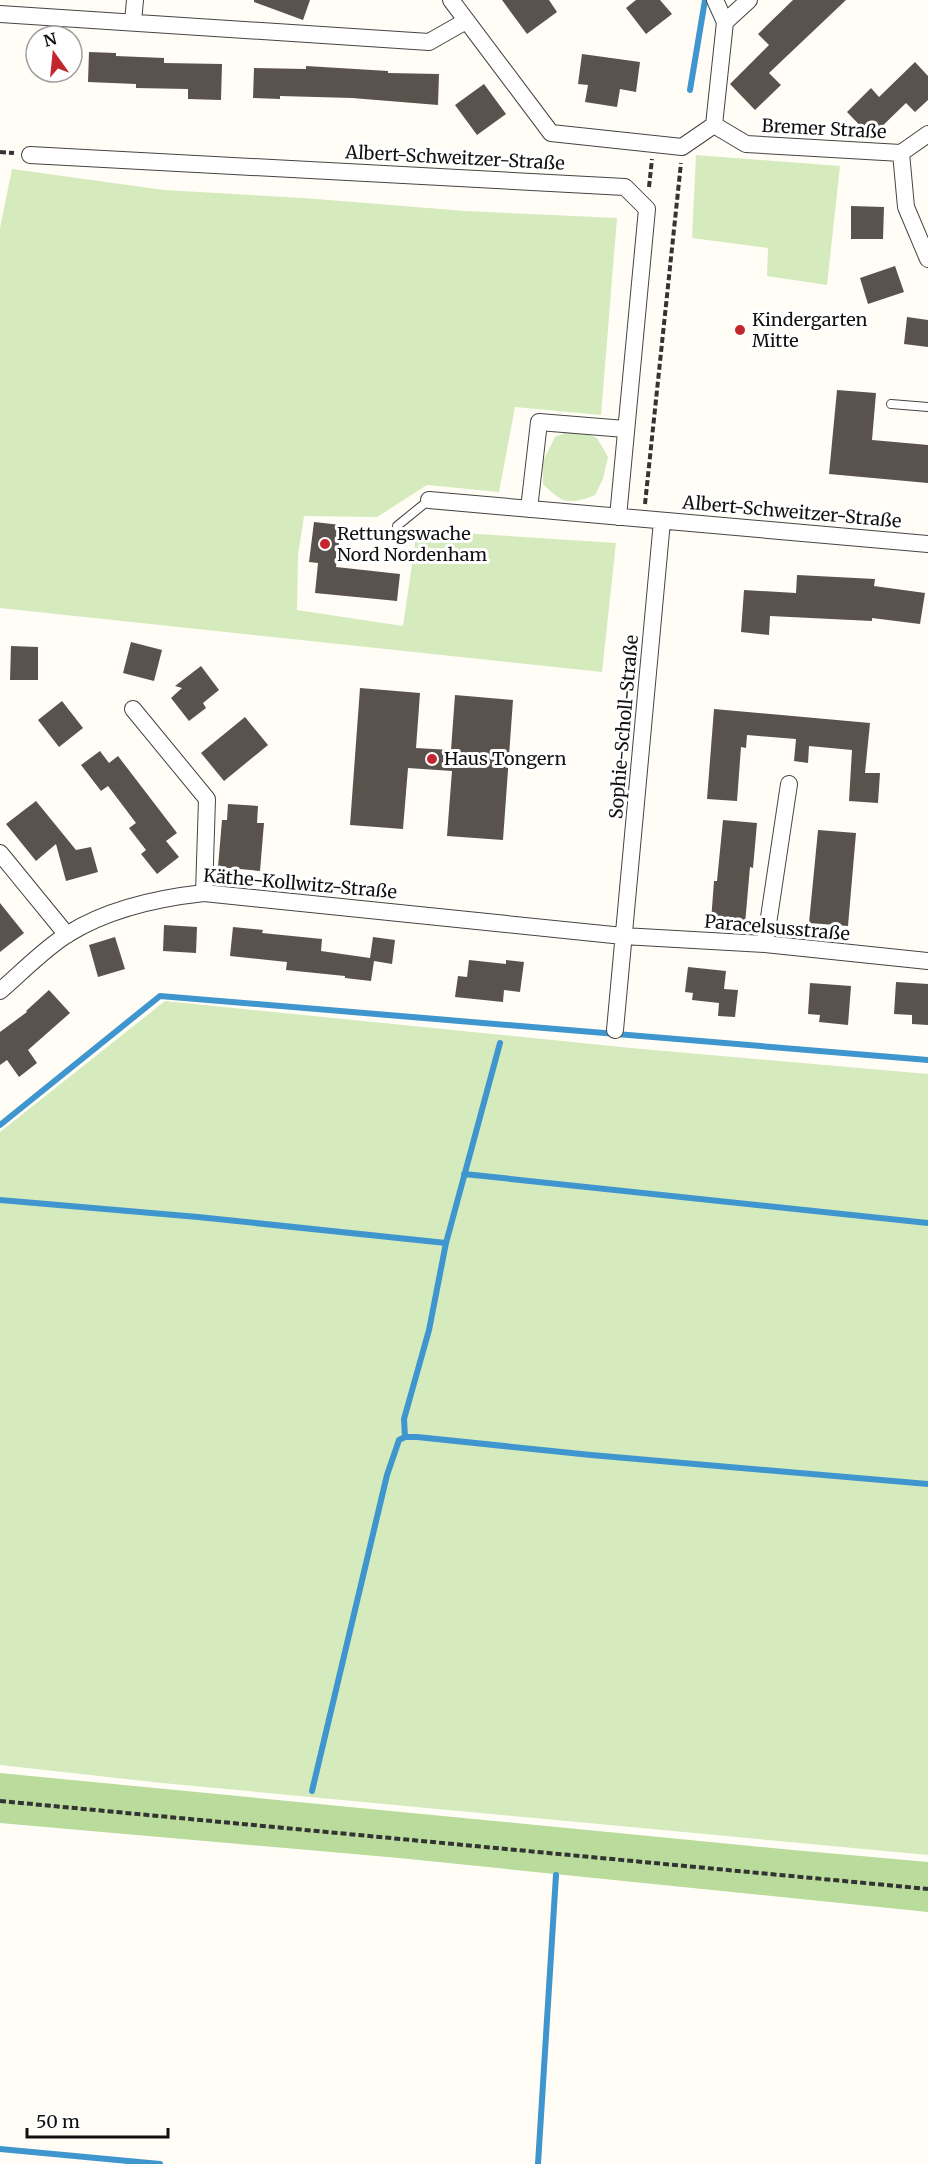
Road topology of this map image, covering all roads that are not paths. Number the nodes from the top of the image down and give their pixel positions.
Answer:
1 (135, 0) edge
2 (451, 0) edge
3 (715, 0) edge
4 (749, 0) edge
5 (0, 14) edge
6 (466, 21) junction
7 (133, 22) junction
8 (725, 22) junction
9 (714, 125) junction
10 (928, 134) edge
11 (901, 153) junction
12 (30, 155) dead end
13 (928, 259) edge
14 (891, 404) dead end
15 (928, 407) edge
16 (626, 429) junction
17 (429, 501) joint
18 (529, 509) junction
19 (618, 517) junction
20 (662, 521) junction
21 (396, 526) dead end
22 (928, 544) edge
23 (133, 709) dead end
24 (789, 784) dead end
25 (0, 854) edge
26 (204, 893) junction
27 (67, 935) junction
28 (623, 936) junction
29 (765, 944) junction
30 (928, 961) edge
31 (0, 991) edge
32 (615, 1030) dead end

1 - 7 street
2 - 6 street
3 - 8 street
4 - 8 street
5 - 7 street
6 - 7 street
6 - 9 street
8 - 9 street
9 - 11 street, Bremer Straße
10 - 11 street, Bremer Straße
11 - 13 street, Bremer Straße
12 - 16 street, Albert-Schweitzer-Straße
14 - 15 lane
16 - 18 street
16 - 19 street
17 - 18 street, Albert-Schweitzer-Straße
17 - 21 lane
18 - 19 street, Albert-Schweitzer-Straße
19 - 20 street, Albert-Schweitzer-Straße
20 - 22 street, Albert-Schweitzer-Straße
20 - 28 street, Sophie-Scholl-Straße
23 - 26 street
24 - 29 street
25 - 27 street
26 - 27 street, Käthe-Kollwitz-Straße
26 - 28 street, Käthe-Kollwitz-Straße
27 - 31 street, Käthe-Kollwitz-Straße
28 - 29 street, Paracelsusstraße
28 - 32 street, Sophie-Scholl-Straße
29 - 30 street, Paracelsusstraße

